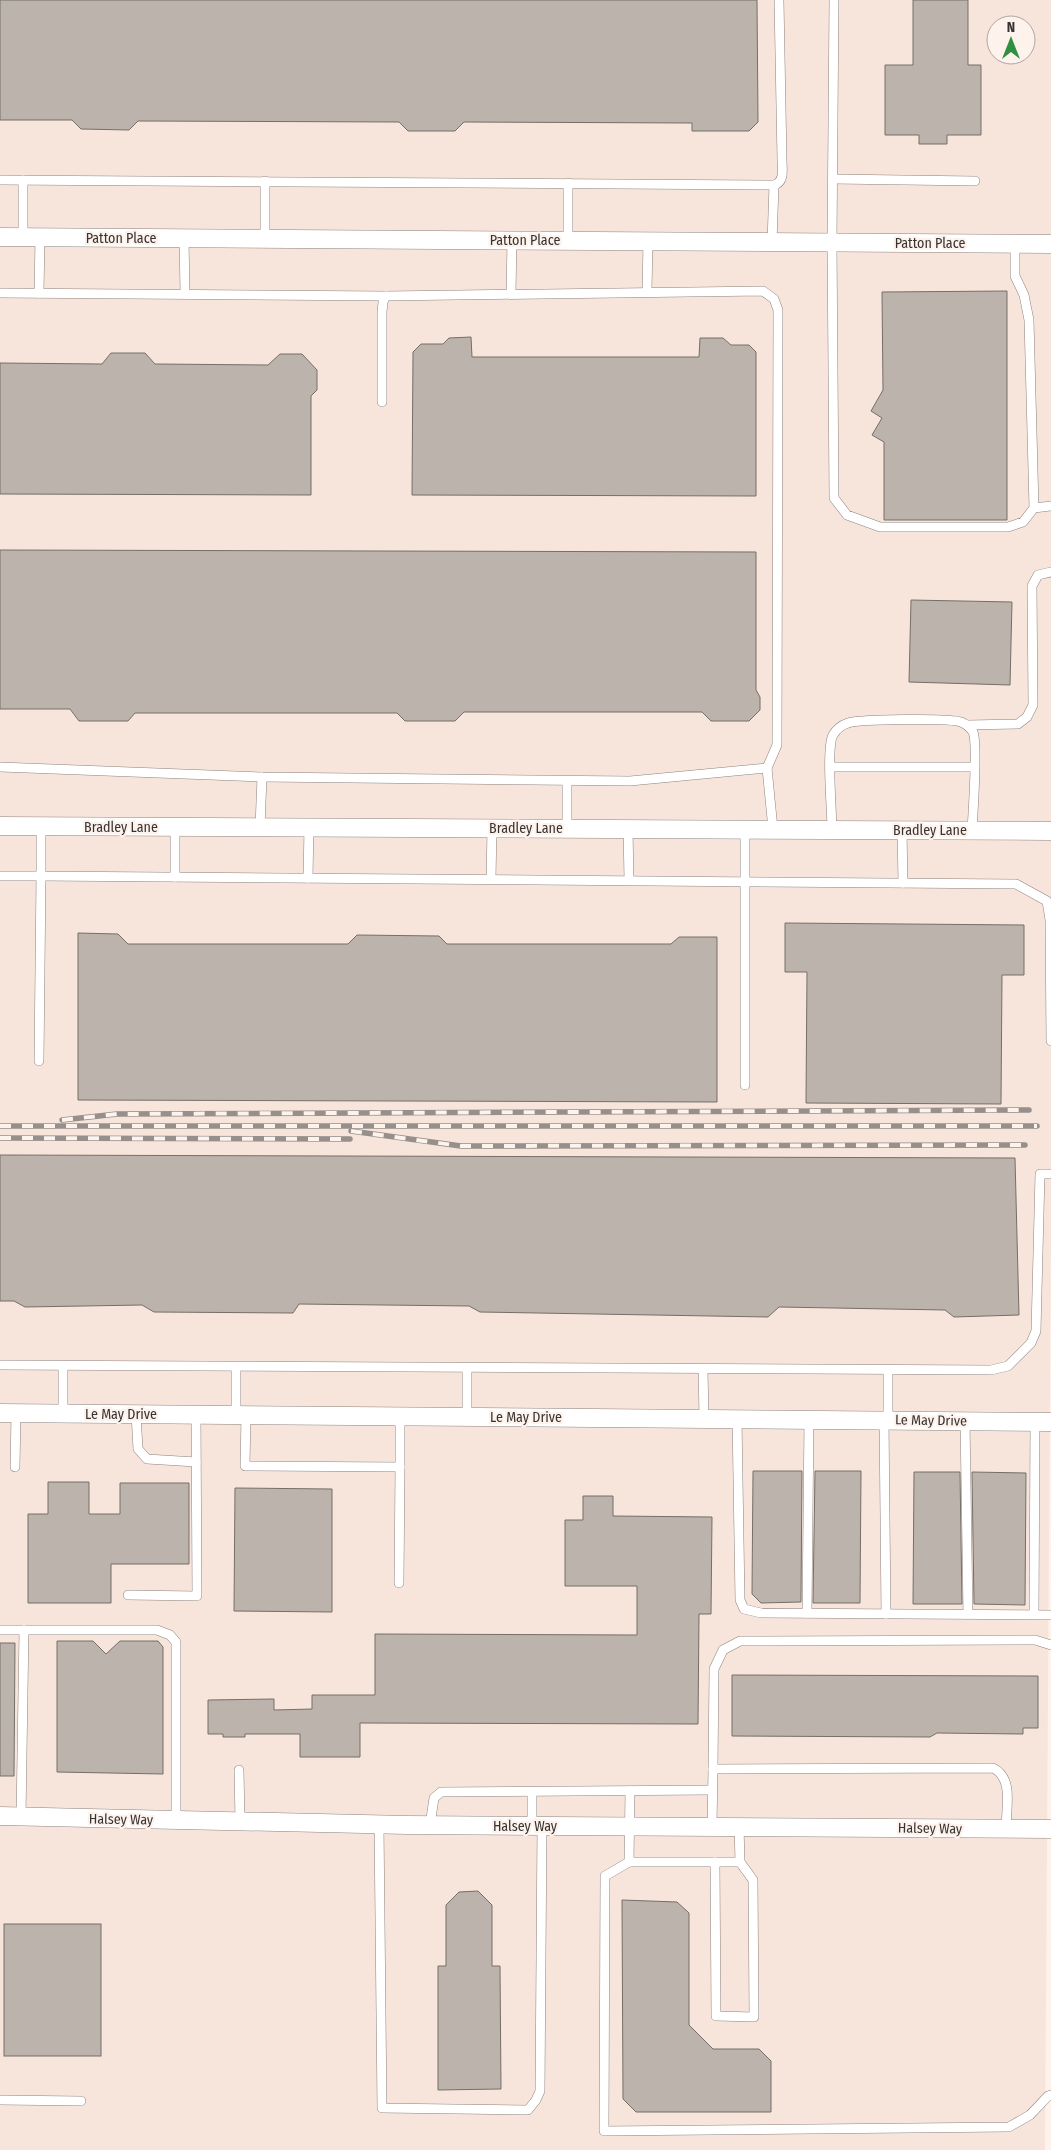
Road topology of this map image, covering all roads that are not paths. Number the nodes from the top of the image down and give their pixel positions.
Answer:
1 (834, 0) edge
2 (779, 1) edge
3 (833, 179) junction
4 (0, 180) edge
5 (23, 180) junction
6 (265, 181) junction
7 (975, 181) dead end
8 (568, 183) junction
9 (774, 185) junction
10 (0, 237) edge
11 (32, 237) junction
12 (184, 238) junction
13 (265, 239) junction
14 (512, 240) junction
15 (568, 241) junction
16 (648, 241) junction
17 (772, 242) junction
18 (832, 242) junction
19 (1015, 243) junction
20 (1051, 244) edge
21 (647, 292) junction
22 (0, 293) edge
23 (39, 293) junction
24 (185, 294) junction
25 (511, 294) junction
26 (386, 296) junction
27 (382, 402) dead end
28 (1051, 506) edge
29 (1034, 508) junction
30 (1051, 572) edge
31 (968, 726) junction
32 (0, 767) edge
33 (831, 767) junction
34 (974, 767) junction
35 (766, 768) junction
36 (262, 777) junction
37 (567, 781) junction
38 (0, 826) edge
39 (41, 826) junction
40 (175, 827) junction
41 (260, 827) junction
42 (308, 827) junction
43 (492, 828) junction
44 (566, 828) junction
45 (628, 829) junction
46 (745, 829) junction
47 (773, 830) junction
48 (832, 830) junction
49 (902, 830) junction
50 (972, 830) junction
51 (1051, 830) edge
52 (0, 876) edge
53 (41, 876) junction
54 (175, 877) junction
55 (308, 878) junction
56 (491, 879) junction
57 (630, 880) junction
58 (745, 881) junction
59 (903, 883) junction
60 (1051, 1041) edge
61 (39, 1061) dead end
62 (744, 1085) dead end
63 (1051, 1174) edge
64 (0, 1366) edge
65 (63, 1366) junction
66 (236, 1367) junction
67 (467, 1368) junction
68 (703, 1369) junction
69 (888, 1370) junction
70 (8, 1414) edge
71 (63, 1414) junction
72 (136, 1414) junction
73 (196, 1415) junction
74 (241, 1415) junction
75 (400, 1416) junction
76 (467, 1416) junction
77 (704, 1418) junction
78 (737, 1418) junction
79 (809, 1418) junction
80 (886, 1419) junction
81 (965, 1420) junction
82 (1043, 1422) edge
83 (196, 1462) junction
84 (15, 1468) dead end
85 (400, 1468) junction
86 (399, 1583) dead end
87 (128, 1596) dead end
88 (807, 1613) junction
89 (886, 1614) junction
90 (968, 1614) junction
91 (1034, 1614) junction
92 (1051, 1615) edge
93 (0, 1630) edge
94 (24, 1630) junction
95 (1051, 1645) edge
96 (713, 1769) junction
97 (239, 1770) dead end
98 (712, 1790) junction
99 (630, 1791) junction
100 (532, 1792) junction
101 (0, 1816) edge
102 (21, 1817) junction
103 (176, 1820) junction
104 (240, 1822) junction
105 (379, 1825) junction
106 (430, 1825) junction
107 (537, 1826) junction
108 (630, 1826) junction
109 (712, 1826) junction
110 (739, 1826) junction
111 (1006, 1829) junction
112 (1051, 1829) edge
113 (630, 1862) junction
114 (715, 1862) junction
115 (740, 1862) junction
116 (1051, 2094) edge
117 (0, 2100) edge
118 (81, 2101) dead end

1 - 3 lane
2 - 9 lane
3 - 7 lane
3 - 18 lane
4 - 5 lane
5 - 6 lane
5 - 11 lane
6 - 8 lane
6 - 13 lane
8 - 9 lane
8 - 15 lane
9 - 17 lane
10 - 11 street, Patton Place
11 - 12 street, Patton Place
11 - 23 lane
12 - 13 street, Patton Place
12 - 24 lane
13 - 14 street, Patton Place
14 - 15 street, Patton Place
14 - 25 lane
15 - 16 street, Patton Place
16 - 17 street, Patton Place
16 - 21 lane
17 - 18 street, Patton Place
18 - 19 street, Patton Place
18 - 29 lane
19 - 20 street, Patton Place
19 - 29 lane
21 - 25 lane
21 - 35 lane
22 - 23 lane
23 - 24 lane
24 - 26 lane
25 - 26 lane
26 - 27 lane
28 - 29 lane
30 - 31 lane
31 - 33 lane
31 - 34 lane
32 - 36 lane
33 - 34 lane
33 - 48 lane
34 - 50 lane
35 - 37 lane
35 - 47 lane
36 - 37 lane
36 - 41 lane
37 - 44 lane
38 - 39 street, Bradley Lane
39 - 40 street, Bradley Lane
39 - 53 lane
40 - 41 street, Bradley Lane
40 - 54 lane
41 - 42 street, Bradley Lane
42 - 43 street, Bradley Lane
42 - 55 lane
43 - 44 street, Bradley Lane
43 - 56 lane
44 - 45 street, Bradley Lane
45 - 46 street, Bradley Lane
45 - 57 lane
46 - 47 street, Bradley Lane
46 - 58 lane
47 - 48 street, Bradley Lane
48 - 49 street, Bradley Lane
49 - 50 street, Bradley Lane
49 - 59 lane
50 - 51 street, Bradley Lane
52 - 53 lane
53 - 54 lane
53 - 61 lane
54 - 55 lane
55 - 56 lane
56 - 57 lane
57 - 58 lane
58 - 59 lane
58 - 62 lane
59 - 60 lane
63 - 69 lane
64 - 65 lane
65 - 66 lane
65 - 71 lane
66 - 67 lane
66 - 74 lane
67 - 68 lane
67 - 76 lane
68 - 69 lane
68 - 77 lane
69 - 80 lane
70 - 71 street, Le May Drive
70 - 84 lane
71 - 72 street, Le May Drive
72 - 73 street, Le May Drive
72 - 83 lane
73 - 74 street, Le May Drive
73 - 83 lane
74 - 75 street, Le May Drive
74 - 85 lane
75 - 76 street, Le May Drive
75 - 85 lane
76 - 77 street, Le May Drive
77 - 78 street, Le May Drive
78 - 79 street, Le May Drive
78 - 88 lane
79 - 80 street, Le May Drive
79 - 88 lane
80 - 81 street, Le May Drive
80 - 89 lane
81 - 82 street, Le May Drive
81 - 90 lane
82 - 91 lane
83 - 87 lane
85 - 86 lane
88 - 89 lane
89 - 90 lane
90 - 91 lane
91 - 92 lane
93 - 94 lane
94 - 102 lane
94 - 103 lane
95 - 96 lane
96 - 98 lane
96 - 111 lane
97 - 104 lane
98 - 99 lane
98 - 109 lane
99 - 100 lane
99 - 108 lane
100 - 106 lane
100 - 107 lane
101 - 102 street, Halsey Way
102 - 103 street, Halsey Way
103 - 104 street, Halsey Way
104 - 105 street, Halsey Way
105 - 106 street, Halsey Way
105 - 107 lane
106 - 107 street, Halsey Way
107 - 108 street, Halsey Way
108 - 109 street, Halsey Way
108 - 113 lane
109 - 110 street, Halsey Way
110 - 111 street, Halsey Way
110 - 115 lane
111 - 112 street, Halsey Way
113 - 114 lane
113 - 116 lane
114 - 115 lane
114 - 115 lane
117 - 118 lane

